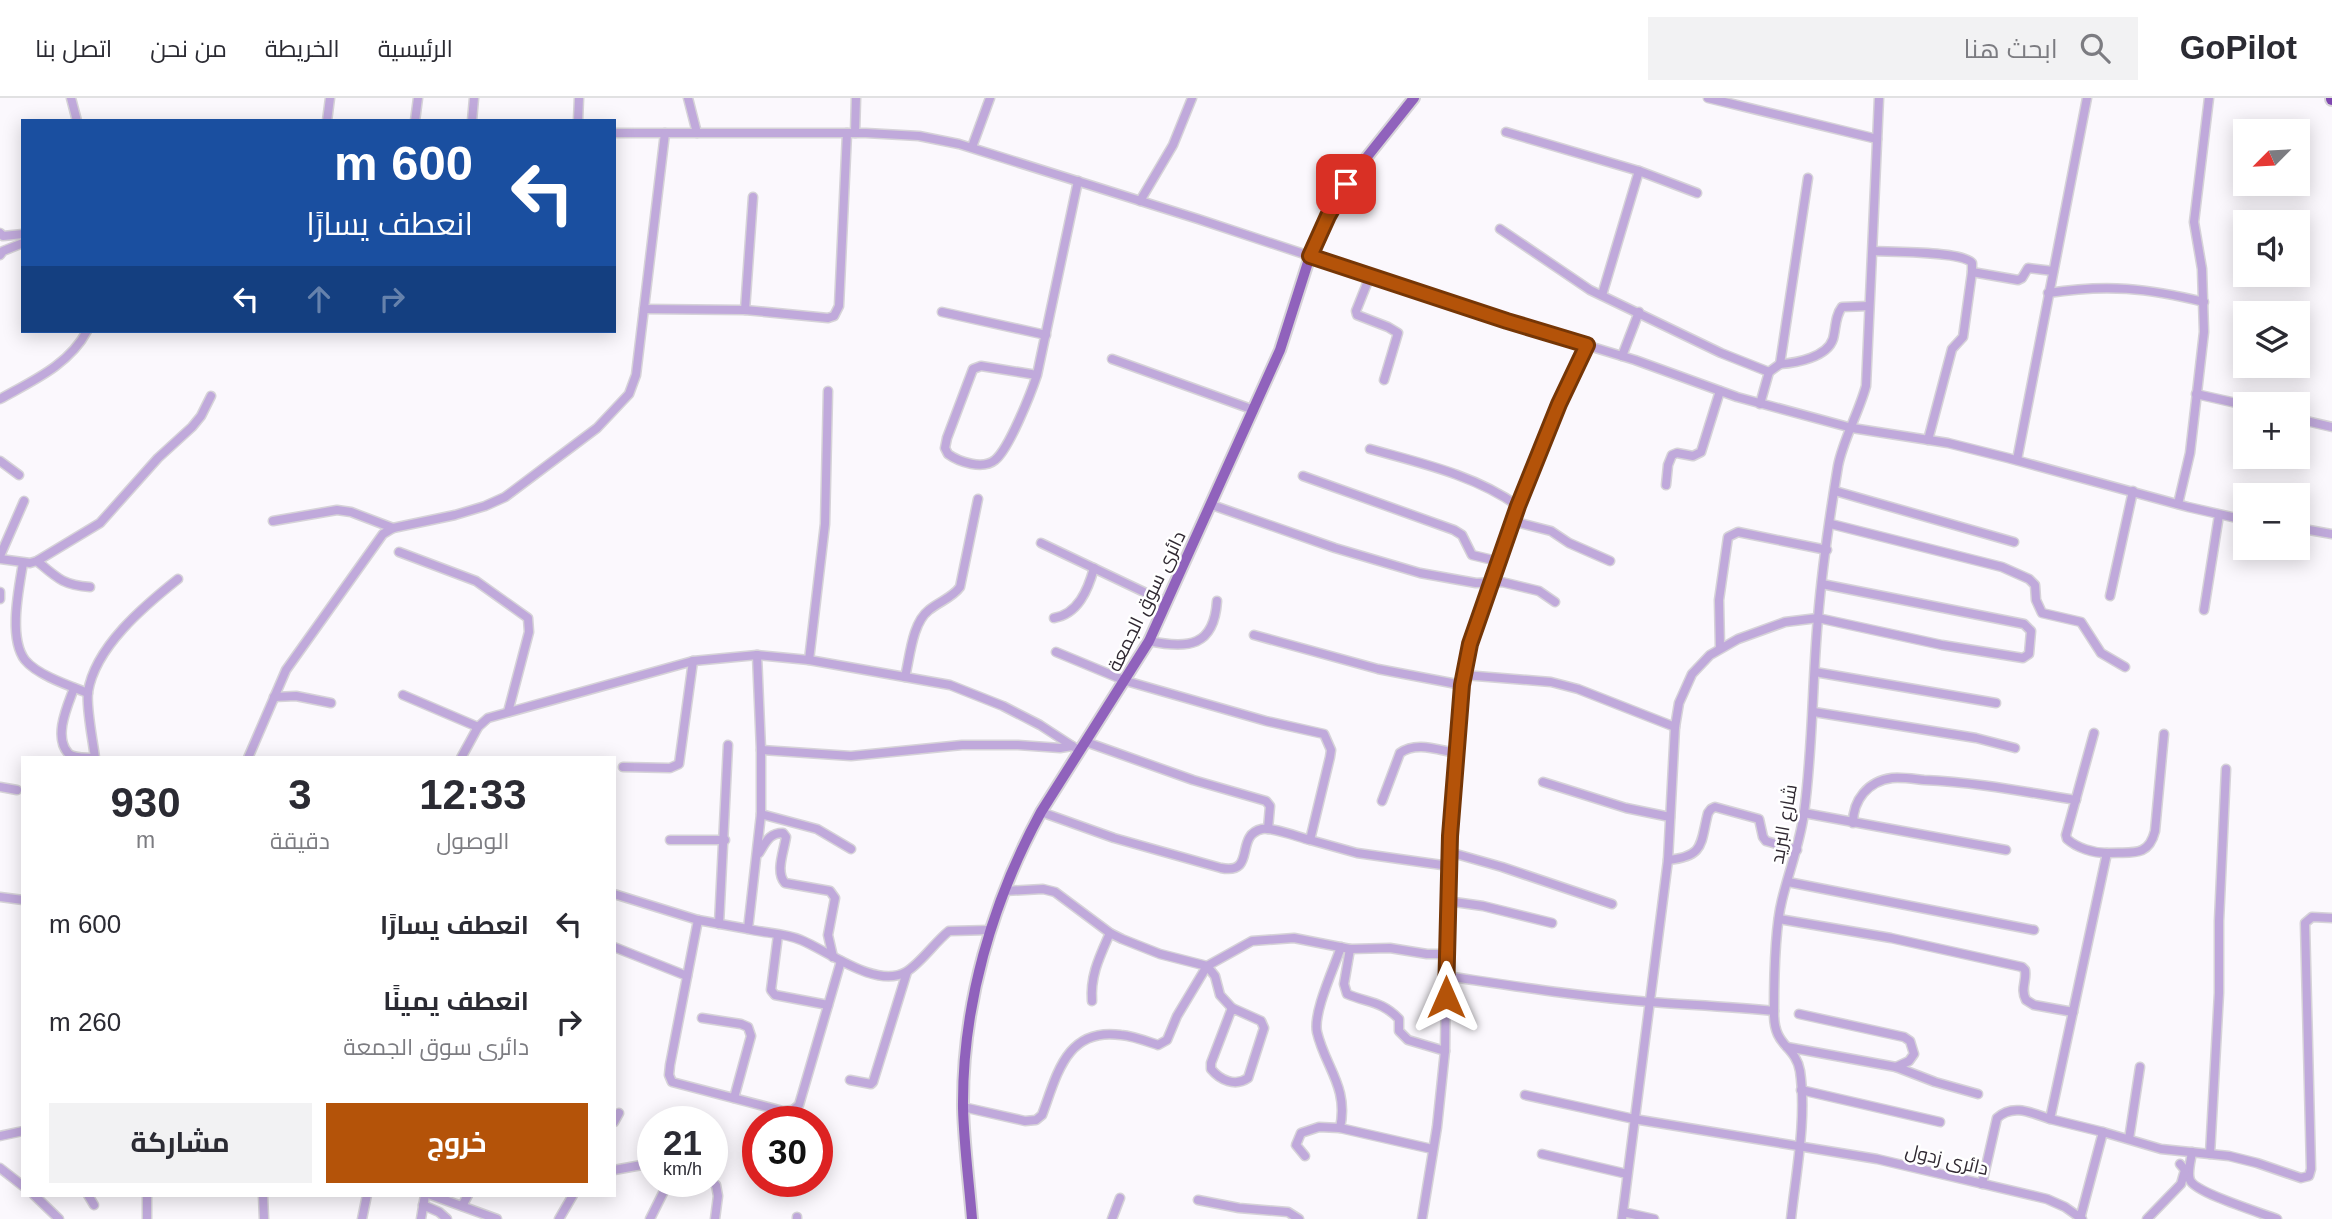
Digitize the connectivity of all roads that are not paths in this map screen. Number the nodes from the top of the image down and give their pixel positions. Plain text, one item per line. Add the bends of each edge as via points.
1 (71, 98) edge
2 (330, 98) edge
3 (418, 98) edge
4 (474, 98) edge
5 (579, 98) edge
6 (688, 98) edge
7 (856, 98) edge
8 (990, 98) edge
9 (1192, 98) edge
10 (1414, 98) edge
11 (1708, 98) edge
12 (1879, 98) edge
13 (2087, 98) edge
14 (2209, 98) edge
15 (76, 119) edge
16 (327, 119) edge
17 (415, 119) edge
18 (472, 119) edge
19 (578, 119) edge
20 (1506, 132) dead end
21 (616, 133) edge
22 (664, 133) junction
23 (697, 133) junction
24 (851, 133) junction
25 (1877, 139) junction
26 (972, 147) junction
27 (1640, 171) junction
28 (1808, 178) dead end
29 (1078, 181) junction
30 (1697, 193) dead end
31 (753, 197) dead end
32 (1140, 201) junction
33 (1500, 229) dead end
34 (0, 233) edge
35 (21, 234) edge
36 (21, 244) edge
37 (1873, 251) junction
38 (0, 255) edge
39 (1310, 256) junction
40 (2053, 271) junction
41 (1972, 272) junction
42 (1370, 276) junction
43 (2048, 293) junction
44 (1602, 295) junction
45 (2204, 302) junction
46 (1869, 306) junction
47 (644, 309) junction
48 (745, 310) junction
49 (942, 312) dead end
50 (1639, 312) junction
51 (86, 333) edge
52 (1046, 335) junction
53 (1587, 345) junction
54 (1622, 356) junction
55 (1112, 359) dead end
56 (1780, 364) junction
57 (1769, 372) junction
58 (1037, 375) junction
59 (1384, 380) dead end
60 (828, 391) dead end
61 (1720, 391) junction
62 (2196, 394) junction
63 (211, 396) dead end
64 (0, 399) edge
65 (2233, 402) edge
66 (1759, 404) junction
67 (1254, 410) junction
68 (2310, 422) edge
69 (2332, 427) edge
70 (1852, 428) junction
71 (1928, 440) junction
72 (1370, 449) dead end
73 (2017, 460) junction
74 (0, 461) edge
75 (19, 475) dead end
76 (1303, 476) dead end
77 (1666, 485) dead end
78 (1835, 491) junction
79 (2133, 491) junction
80 (978, 499) dead end
81 (24, 501) dead end
82 (2178, 504) junction
83 (1212, 505) junction
84 (1518, 506) junction
85 (2219, 515) junction
86 (2233, 518) edge
87 (273, 521) dead end
88 (1512, 521) junction
89 (1831, 524) junction
90 (393, 528) junction
91 (2310, 530) edge
92 (2331, 533) edge
93 (2014, 542) dead end
94 (1041, 543) dead end
95 (1827, 550) junction
96 (399, 552) dead end
97 (0, 557) edge
98 (37, 561) junction
99 (1497, 561) junction
100 (1610, 561) dead end
101 (23, 563) junction
102 (1094, 568) junction
103 (178, 579) dead end
104 (1492, 581) junction
105 (1822, 584) junction
106 (90, 587) dead end
107 (0, 592) edge
108 (2110, 596) dead end
109 (0, 599) edge
110 (1165, 601) junction
111 (1217, 601) dead end
112 (1555, 601) dead end
113 (2204, 610) dead end
114 (1054, 618) dead end
115 (1818, 618) junction
116 (1254, 635) dead end
117 (1149, 641) junction
118 (1720, 648) junction
119 (1056, 652) dead end
120 (757, 655) junction
121 (809, 660) junction
122 (693, 661) junction
123 (2125, 667) dead end
124 (1815, 672) junction
125 (1464, 675) junction
126 (905, 677) junction
127 (1126, 681) junction
128 (1462, 685) junction
129 (74, 688) junction
130 (88, 693) junction
131 (403, 695) dead end
132 (275, 697) junction
133 (331, 703) dead end
134 (1996, 703) dead end
135 (508, 712) junction
136 (1814, 712) junction
137 (478, 727) junction
138 (1675, 727) junction
139 (2094, 733) dead end
140 (2164, 734) dead end
141 (729, 745) dead end
142 (1079, 746) junction
143 (2015, 748) dead end
144 (761, 750) junction
145 (1456, 753) junction
146 (74, 756) edge
147 (95, 756) edge
148 (249, 756) edge
149 (461, 756) edge
150 (623, 767) dead end
151 (2226, 769) dead end
152 (1543, 782) dead end
153 (0, 787) edge
154 (17, 790) dead end
155 (2076, 800) junction
156 (1382, 801) dead end
157 (1041, 813) junction
158 (1804, 813) junction
159 (761, 814) junction
160 (1670, 817) junction
161 (1853, 823) junction
162 (1268, 829) junction
163 (670, 840) dead end
164 (725, 840) junction
165 (1310, 840) junction
166 (851, 849) dead end
167 (1797, 850) junction
168 (2006, 850) dead end
169 (1449, 852) junction
170 (2107, 853) junction
171 (758, 854) junction
172 (1668, 860) junction
173 (1448, 866) junction
174 (1788, 882) junction
175 (1004, 891) junction
176 (616, 895) edge
177 (0, 897) edge
178 (21, 900) edge
179 (1447, 901) junction
180 (1612, 904) dead end
181 (2332, 918) edge
182 (1779, 919) junction
183 (698, 920) junction
184 (1552, 923) dead end
185 (719, 924) junction
186 (748, 929) junction
187 (990, 930) junction
188 (2034, 930) dead end
189 (1110, 933) junction
190 (778, 936) junction
191 (1340, 947) junction
192 (616, 948) edge
193 (1350, 949) junction
194 (1446, 954) junction
195 (837, 959) junction
196 (1207, 966) junction
197 (906, 972) junction
198 (687, 976) junction
199 (1446, 976) junction
200 (1092, 1001) dead end
201 (1650, 1002) junction
202 (828, 1004) junction
203 (1232, 1008) junction
204 (1774, 1011) junction
205 (2073, 1012) junction
206 (1799, 1014) dead end
207 (702, 1017) dead end
208 (1785, 1047) junction
209 (1445, 1051) junction
210 (1895, 1067) junction
211 (2140, 1067) dead end
212 (850, 1080) dead end
213 (1801, 1090) junction
214 (1978, 1094) dead end
215 (1525, 1095) dead end
216 (734, 1098) junction
217 (963, 1107) junction
218 (619, 1113) dead end
219 (616, 1118) edge
220 (1634, 1119) junction
221 (2050, 1119) junction
222 (1940, 1122) dead end
223 (1340, 1128) junction
224 (21, 1131) edge
225 (2103, 1132) junction
226 (0, 1136) edge
227 (2129, 1139) junction
228 (1798, 1145) junction
229 (1432, 1149) junction
230 (2192, 1152) junction
231 (1542, 1154) dead end
232 (2210, 1154) junction
233 (1305, 1156) dead end
234 (2180, 1164) dead end
235 (637, 1166) edge
236 (0, 1168) edge
237 (616, 1170) edge
238 (1627, 1174) junction
239 (21, 1184) edge
240 (1982, 1184) junction
241 (36, 1197) edge
242 (89, 1197) edge
243 (148, 1197) edge
244 (262, 1197) edge
245 (367, 1197) edge
246 (425, 1197) edge
247 (437, 1197) edge
248 (467, 1197) edge
249 (572, 1197) edge
250 (661, 1197) edge
251 (718, 1197) edge
252 (1120, 1198) dead end
253 (1198, 1200) dead end
254 (94, 1205) dead end
255 (423, 1205) junction
256 (462, 1206) junction
257 (1623, 1216) edge
258 (59, 1219) edge
259 (147, 1219) edge
260 (264, 1219) edge
261 (362, 1219) edge
262 (421, 1219) edge
263 (447, 1219) edge
264 (497, 1219) edge
265 (559, 1219) edge
266 (650, 1219) edge
267 (715, 1219) edge
268 (972, 1219) edge
269 (1112, 1219) edge
270 (1299, 1219) edge
271 (1422, 1219) edge
272 (1654, 1219) edge
273 (1791, 1219) edge
274 (2081, 1219) edge
275 (2147, 1219) edge
276 (2277, 1219) edge

1 - 15 street
2 - 16 street
3 - 17 street
4 - 18 street
5 - 19 street
6 - 23 street
7 - 24 street
8 - 26 street
9 - 32 street via 1173,145
10 - 39 main road, دائرى سوق الجمعة via 1346,184
11 - 25 street
12 - 25 street, شارع البريد
13 - 40 street
14 - 45 street via 2194,222
20 - 27 street
21 - 22 street
22 - 23 street
22 - 47 street
23 - 24 street
24 - 26 street via 919,136
24 - 48 street via 837,313 828,318
25 - 37 street, شارع البريد
26 - 29 street
27 - 30 street
27 - 44 street
28 - 56 street
29 - 32 street
29 - 52 street
31 - 48 street
32 - 39 street
33 - 44 street
34 - 35 street
36 - 38 street
37 - 41 street via 1967,258
37 - 46 street, شارع البريد
39 - 42 street
39 - 67 main road, دائرى سوق الجمعة via 1280,350
40 - 41 street via 2028,268 2018,280
40 - 43 street
41 - 71 street via 1962,337 1952,349
42 - 53 street
42 - 59 street via 1357,315 1398,333
43 - 45 street via 2110,287 2154,290
43 - 73 street
44 - 50 street
45 - 62 street
46 - 56 street via 1842,307 1827,349
46 - 70 street, شارع البريد via 1866,386
47 - 48 street
47 - 90 street via 634,385 597,428 495,502
49 - 52 street
50 - 54 street
50 - 57 street
51 - 64 street via 66,359
52 - 58 street
53 - 54 street
53 - 84 street
54 - 61 street
55 - 67 street
56 - 57 street
57 - 66 street
58 - 58 street via 993,462 981,465 948,454 947,438 973,369 981,366
60 - 121 street via 825,524
61 - 66 street
61 - 77 street via 1701,452 1672,455
62 - 65 street
62 - 82 street via 2190,453
63 - 98 street via 196,421 100,523
66 - 70 street
67 - 83 main road, دائرى سوق الجمعة
68 - 69 street
70 - 71 street
70 - 78 street, شارع البريد via 1841,454
71 - 73 street
72 - 84 street via 1472,480
73 - 79 street
74 - 75 street
76 - 99 street via 1454,530 1462,535 1472,555
78 - 89 street, شارع البريد
78 - 93 street
79 - 82 street
79 - 108 street
80 - 126 street via 960,587 923,616
81 - 97 street
82 - 85 street
83 - 104 street via 1420,573 1476,583
83 - 110 main road, دائرى سوق الجمعة
84 - 88 street
85 - 86 street
85 - 113 street
87 - 90 street via 337,510
88 - 99 street
88 - 100 street via 1551,531
89 - 95 street, شارع البريد
89 - 123 street via 2002,567 2029,579 2042,613 2081,622 2101,653
90 - 132 street via 374,544 286,670
91 - 92 street
94 - 102 street
95 - 105 street, شارع البريد
95 - 118 street via 1738,532 1728,537 1719,600
96 - 135 street via 476,581 528,618 529,632
97 - 101 street
98 - 101 street
98 - 106 street via 70,586
99 - 104 street
101 - 129 street via 16,620 20,650 28,663
102 - 110 street
102 - 114 street via 1077,605 1067,616
103 - 130 street via 116,635
104 - 112 street via 1539,591
104 - 125 street
105 - 115 street, شارع البريد
105 - 115 street via 2024,624 2031,631 2029,654 2023,658 1942,645
107 - 109 street
110 - 117 main road, دائرى سوق الجمعة
111 - 117 street via 1216,620 1205,636 1190,645
115 - 118 street via 1778,624
115 - 124 street, شارع البريد
116 - 128 street via 1378,669
117 - 127 main road, دائرى سوق الجمعة
118 - 138 street via 1692,674 1679,703
119 - 127 street
120 - 121 street
120 - 122 street
120 - 144 street
121 - 126 street
122 - 135 street
122 - 150 street via 679,764 670,768
124 - 134 street
124 - 136 street, شارع البريد
125 - 128 street
125 - 138 street via 1551,682
126 - 142 street via 950,685 993,702
127 - 142 main road, دائرى سوق الجمعة
127 - 165 street via 1324,734 1330,757
128 - 145 street
129 - 130 street
129 - 146 street via 63,723 63,741
130 - 147 street
131 - 137 street
132 - 133 street
132 - 148 street
135 - 137 street via 488,718
136 - 143 street
136 - 158 street, شارع البريد
137 - 149 street
138 - 160 street
139 - 155 street
140 - 170 street via 2152,844 2132,853
141 - 164 street
142 - 144 street via 962,745 851,756
142 - 157 main road, دائرى سوق الجمعة
142 - 162 street via 1266,801 1270,806
144 - 159 street
145 - 156 street via 1406,748
145 - 169 street
151 - 232 street
152 - 160 street
153 - 154 street
155 - 161 street via 1951,781 1891,778 1863,792
155 - 170 street via 2067,839
157 - 162 street via 1230,870 1240,867 1253,833
157 - 175 main road, دائرى سوق الجمعة
158 - 161 street
158 - 167 street, شارع البريد
159 - 166 street via 817,828
159 - 171 street
160 - 172 street
161 - 168 street
162 - 165 street
163 - 164 street
164 - 185 street
165 - 173 street via 1357,853
167 - 172 street via 1766,841 1759,819 1715,807 1708,813 1693,855
167 - 174 street, شارع البريد
169 - 173 street
169 - 180 street
170 - 205 street
171 - 186 street
171 - 195 street via 770,836 783,833 781,879 834,894 828,935
172 - 201 street
173 - 179 street
174 - 182 street, شارع البريد
174 - 188 street
175 - 187 main road, دائرى سوق الجمعة
175 - 189 street via 1055,892
176 - 183 street
177 - 178 street
179 - 184 street
179 - 194 street
181 - 232 street via 2312,917 2305,923 2311,1173 2301,1178
182 - 204 street, شارع البريد
182 - 205 street via 2022,967 2026,1000
183 - 185 street
183 - 198 street
185 - 186 street
186 - 190 street
187 - 197 street via 949,931
187 - 217 main road, دائرى سوق الجمعة via 972,1010
189 - 196 street via 1160,954
189 - 200 street via 1094,971
190 - 195 street via 799,939
190 - 202 street via 771,990 775,995
191 - 193 street
191 - 196 street via 1268,938 1245,944
191 - 223 street via 1317,1030 1338,1084
192 - 198 street
193 - 194 street
193 - 209 street via 1344,984 1347,993 1388,1009 1399,1019 1399,1031 1408,1040
194 - 199 street
195 - 197 street via 881,976
195 - 202 street
196 - 203 street via 1220,995
196 - 217 street via 1163,1044 1100,1034 1071,1049 1042,1115 1035,1120
197 - 212 street via 873,1082
198 - 216 street via 668,1075 671,1082
199 - 201 street
199 - 209 street
201 - 204 street
201 - 220 street
202 - 216 street via 799,1105 783,1111
203 - 203 street via 1211,1069 1238,1083 1248,1079 1264,1028 1261,1021
204 - 208 street, شارع البريد via 1775,1031
205 - 221 street
206 - 210 street via 1904,1037 1914,1054
207 - 216 street via 748,1027 751,1036
208 - 210 street
208 - 213 street, شارع البريد via 1799,1068
209 - 229 street
210 - 214 street
211 - 227 street
213 - 222 street
213 - 228 street, شارع البريد
215 - 220 street, دائرى زدول
217 - 268 main road, دائرى سوق الجمعة
218 - 219 street
220 - 228 street, دائرى زدول
220 - 238 street
221 - 225 street
221 - 240 street via 2021,1110 2003,1112 1997,1118
223 - 229 street
223 - 233 street via 1319,1127 1301,1133 1296,1145
224 - 226 street
225 - 227 street
225 - 274 street
227 - 230 street
228 - 240 street, دائرى زدول
228 - 273 street, شارع البريد
229 - 271 street
230 - 232 street
230 - 276 street via 2192,1184
231 - 238 street
234 - 275 street via 2185,1170 2181,1184
235 - 237 street
236 - 239 street
238 - 257 street
240 - 274 street, دائرى زدول via 2047,1199
241 - 258 street
242 - 254 street
243 - 259 street
244 - 260 street
245 - 261 street
246 - 255 street
247 - 256 street
248 - 256 street
249 - 265 street
250 - 266 street
251 - 267 street
252 - 269 street
253 - 270 street via 1288,1213
255 - 262 street
255 - 263 street
256 - 264 street
257 - 272 street

